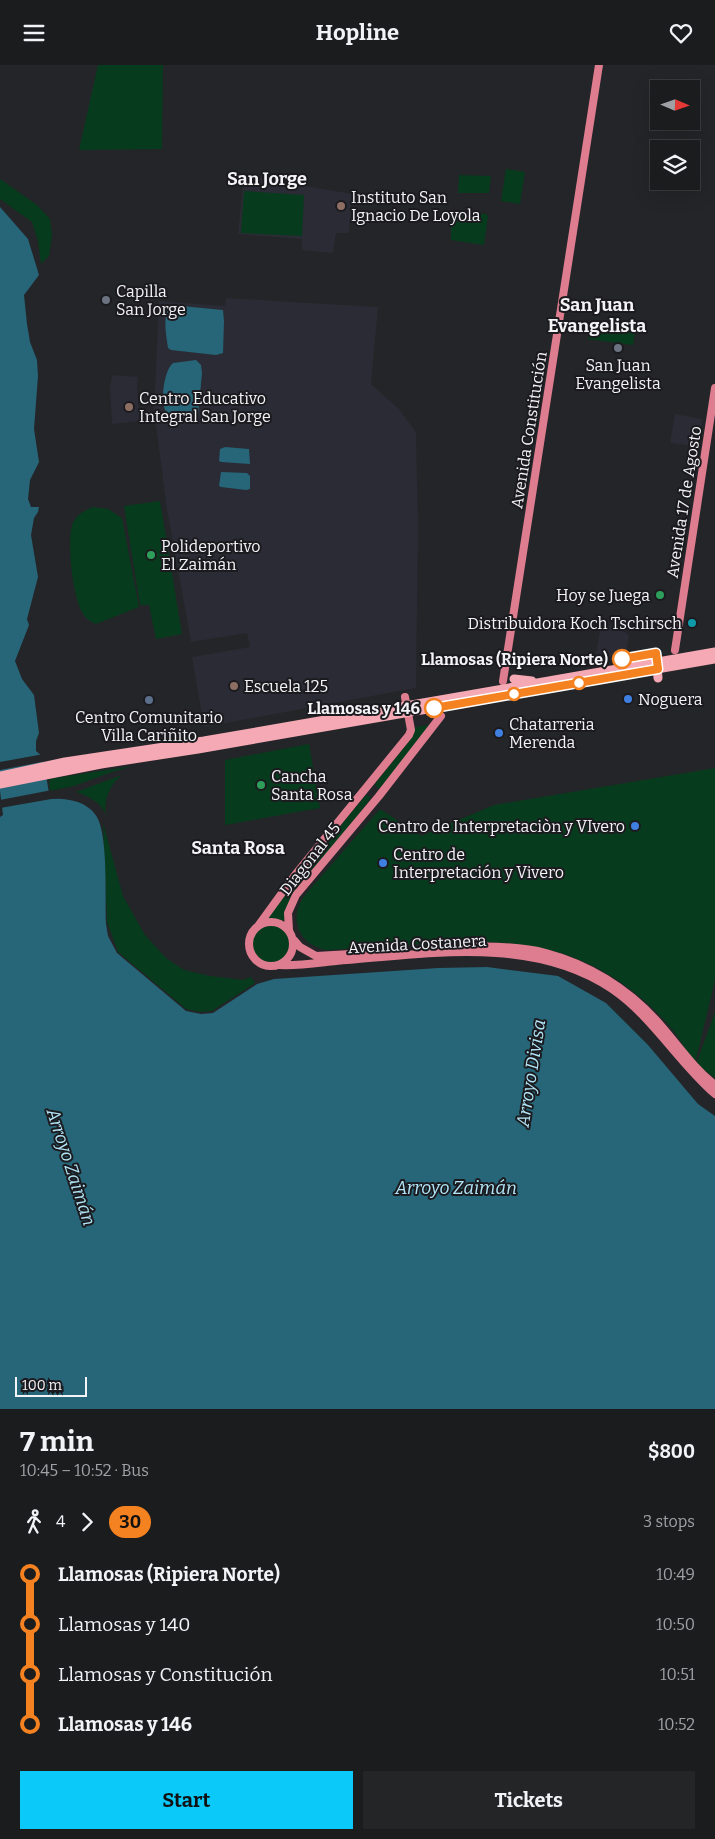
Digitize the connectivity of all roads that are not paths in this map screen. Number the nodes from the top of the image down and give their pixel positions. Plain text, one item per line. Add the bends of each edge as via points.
1 (599, 65) edge
2 (715, 388) edge
3 (676, 650) dead end
4 (715, 652) edge
5 (656, 653) dead end
6 (715, 659) edge
7 (658, 670) junction
8 (514, 679) dead end
9 (503, 681) dead end
10 (542, 683) junction
11 (407, 709) junction
12 (441, 716) dead end
13 (205, 745) junction
14 (49, 771) junction
15 (0, 776) edge
16 (0, 784) edge
17 (258, 927) junction
18 (289, 930) junction
19 (294, 940) junction
20 (279, 965) junction
21 (715, 1085) edge
22 (715, 1094) edge

1 - 9 main road, Avenida Constitución
2 - 3 main road, Avenida 17 de Agosto
4 - 7 main road
5 - 7 main road
6 - 7 main road
7 - 10 main road
7 - 11 main road
8 - 10 main road
10 - 11 main road
11 - 13 main road
11 - 17 main road, Diagonal 45 via 409,735 295,875
12 - 18 main road, Diagonal 45 via 296,895 288,913
13 - 14 main road
13 - 14 main road via 188,751
14 - 15 main road
14 - 16 main road
17 - 18 main road via 271,922 284,925
17 - 20 main road via 250,938 252,955 264,966
18 - 19 main road
19 - 20 main road via 291,955
19 - 21 main road, Avenida Costanera via 310,954 323,956 467,947 546,953 594,972 627,993 656,1019 693,1065
20 - 22 main road, Avenida Costanera via 436,953 484,953 544,959 594,979 634,1006

